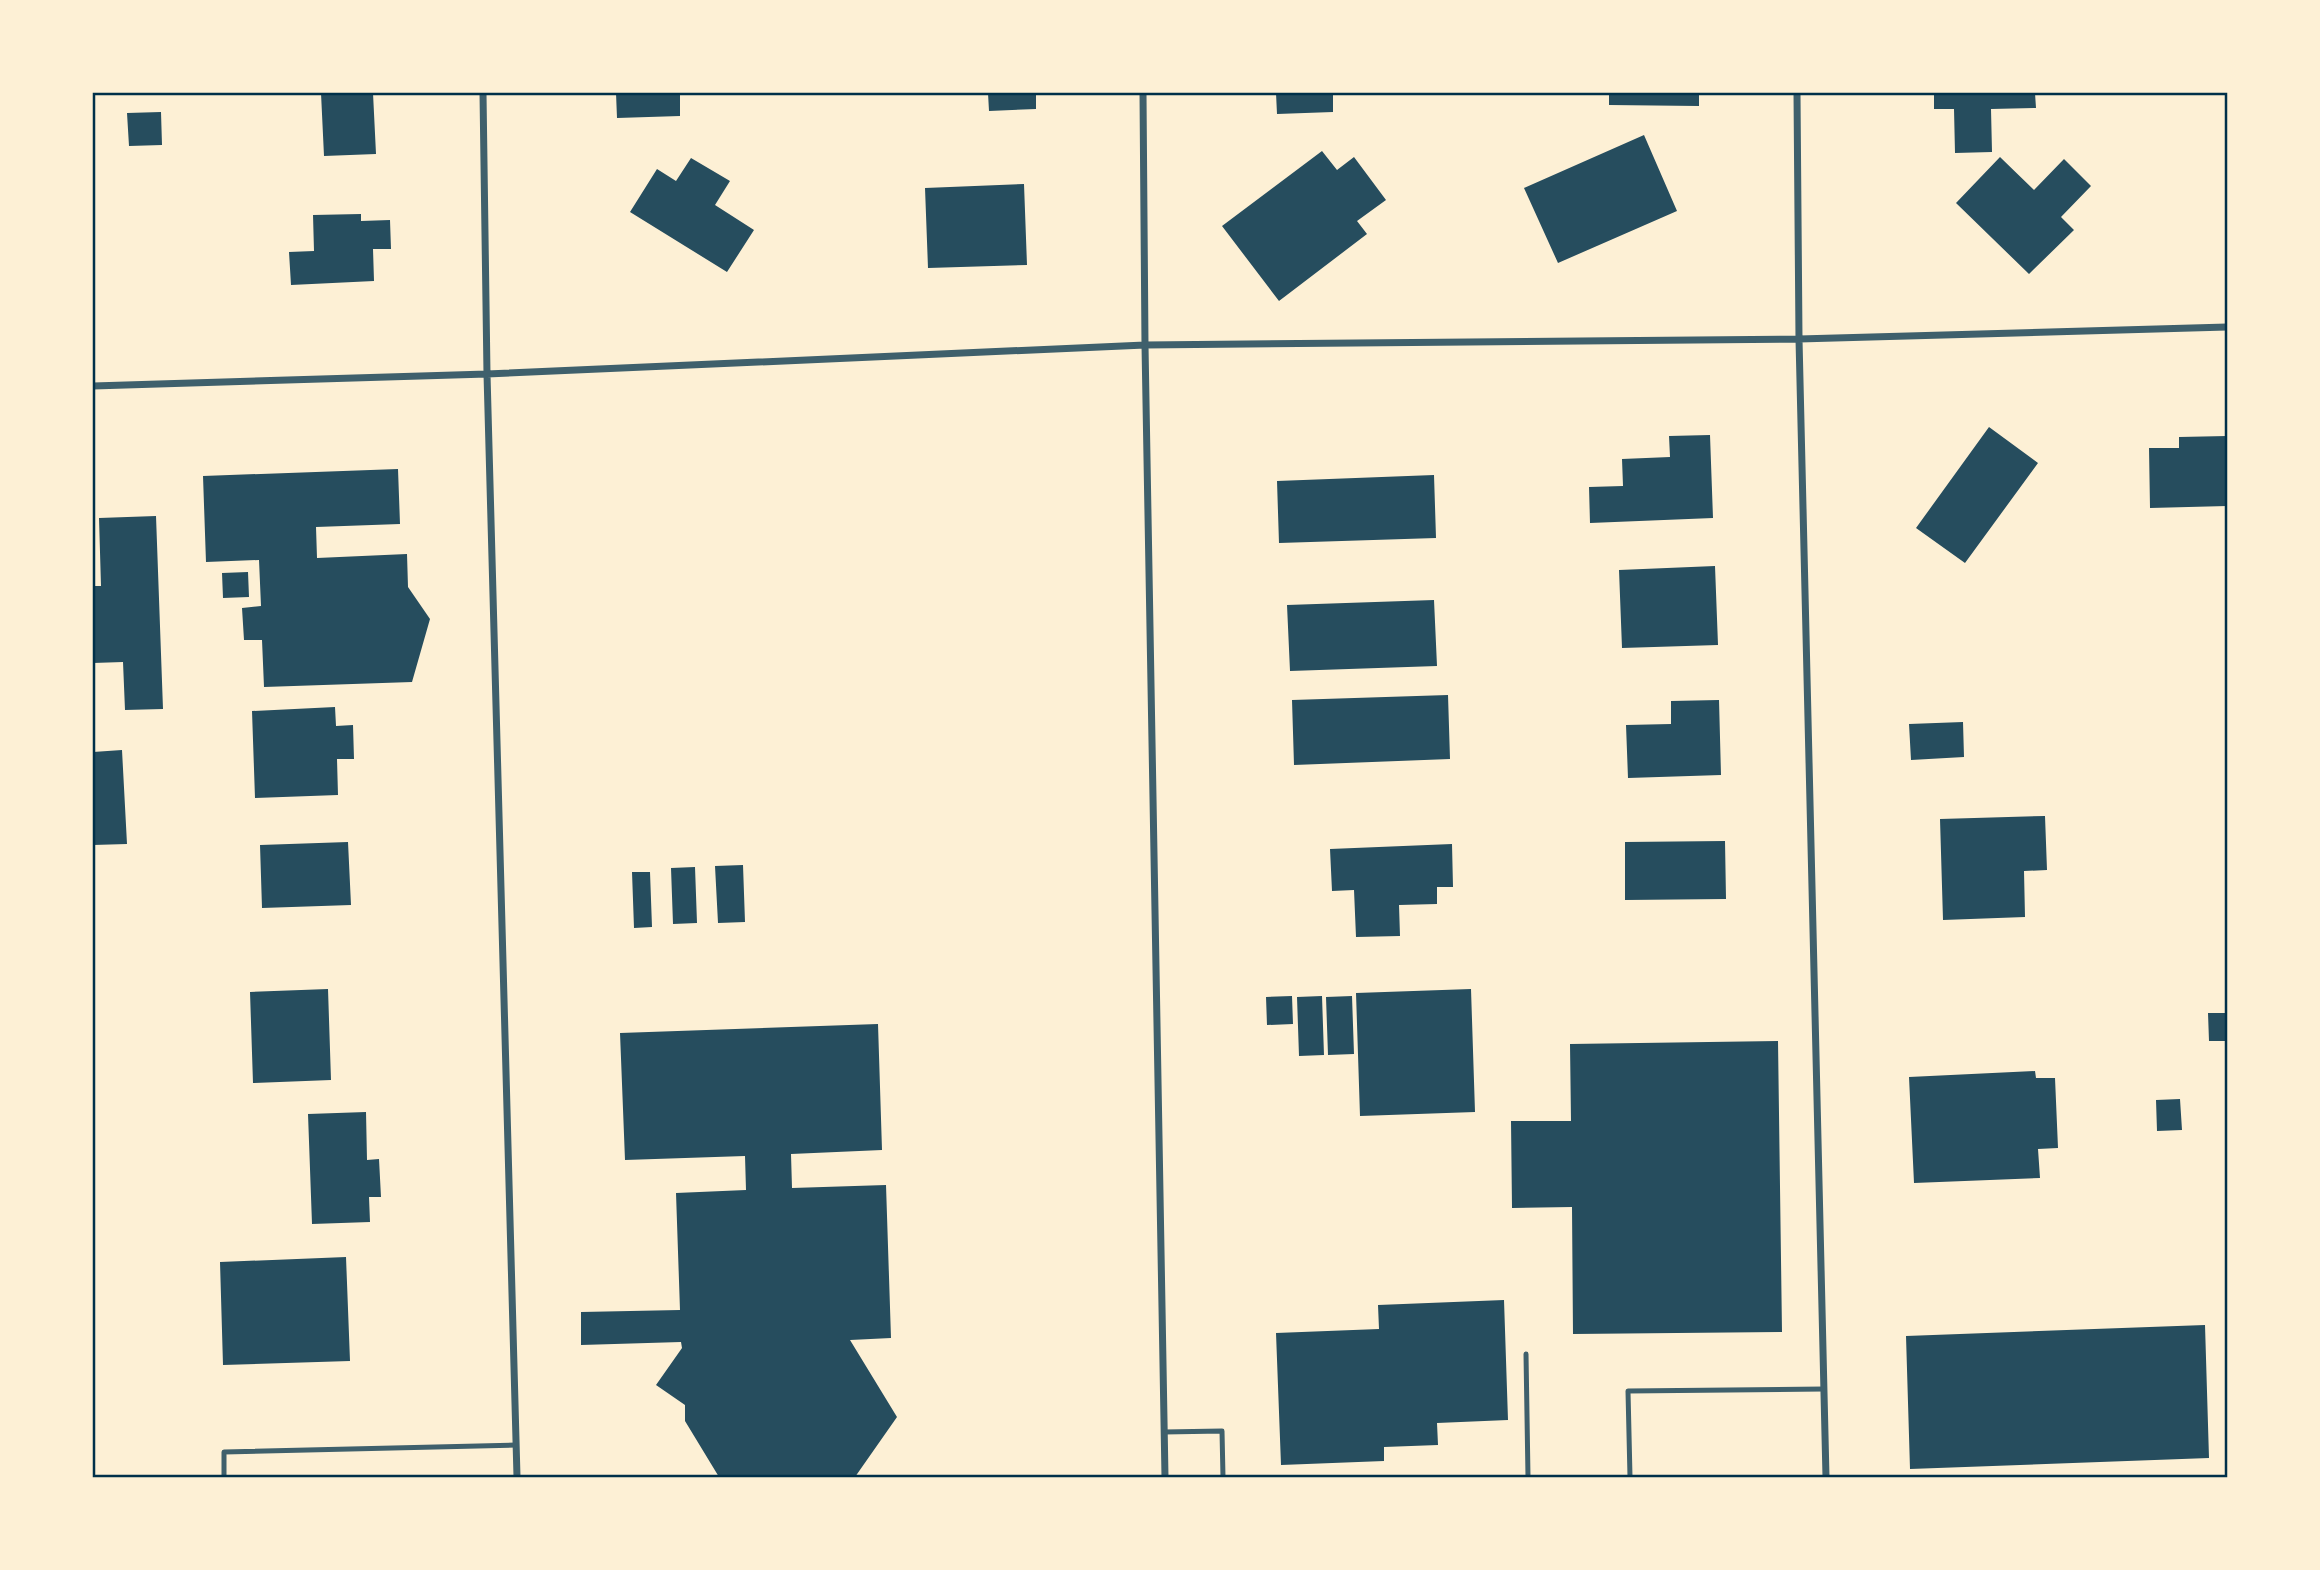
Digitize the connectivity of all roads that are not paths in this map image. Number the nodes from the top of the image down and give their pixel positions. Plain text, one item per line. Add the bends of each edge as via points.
1 (483, 93) edge
2 (1143, 93) edge
3 (1797, 93) edge
4 (2227, 327) edge
5 (1799, 339) junction
6 (1145, 345) junction
7 (486, 374) junction
8 (93, 386) edge
9 (1526, 1353) dead end
10 (1824, 1389) junction
11 (1164, 1432) junction
12 (516, 1445) junction
13 (224, 1477) edge
14 (517, 1477) edge
15 (1165, 1477) edge
16 (1223, 1477) edge
17 (1528, 1477) edge
18 (1630, 1477) edge
19 (1826, 1477) edge

1 - 7 street
2 - 6 street
3 - 5 street
4 - 5 street
5 - 6 street
5 - 10 street
6 - 7 street
6 - 11 street
7 - 8 street
7 - 12 street
9 - 17 lane
10 - 18 lane via 1628,1391
10 - 19 street
11 - 15 street
11 - 16 lane via 1222,1431
12 - 13 lane via 224,1452
12 - 14 street

